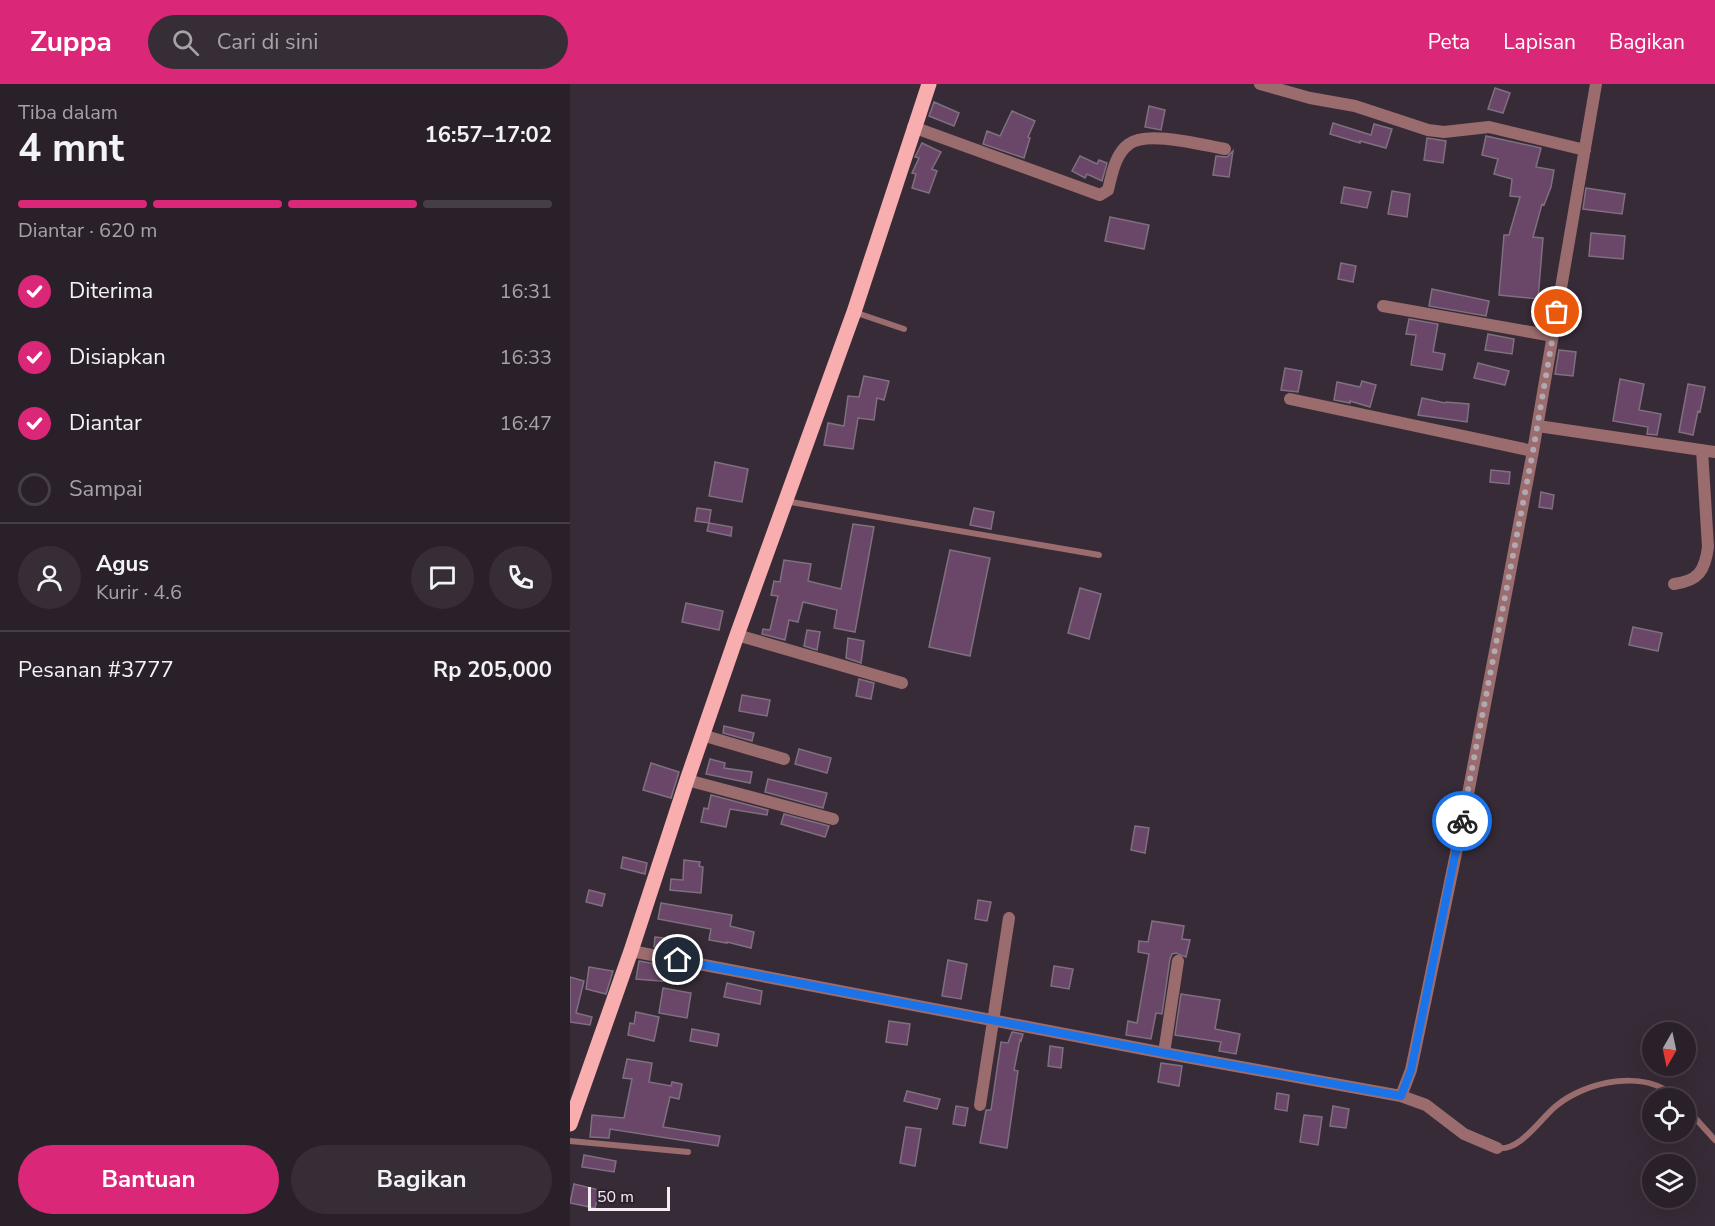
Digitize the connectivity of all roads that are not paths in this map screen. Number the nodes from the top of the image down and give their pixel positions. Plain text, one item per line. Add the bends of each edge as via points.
1 (929, 84) edge
2 (1260, 84) edge
3 (1596, 84) edge
4 (913, 128) junction
5 (1225, 149) dead end
6 (1585, 150) junction
7 (1383, 306) dead end
8 (854, 312) junction
9 (904, 329) dead end
10 (1553, 336) junction
11 (1290, 399) dead end
12 (1538, 426) junction
13 (1533, 451) junction
14 (1709, 451) edge
15 (785, 501) junction
16 (1099, 555) dead end
17 (1674, 584) dead end
18 (737, 635) junction
19 (902, 683) dead end
20 (702, 735) junction
21 (783, 759) dead end
22 (687, 780) junction
23 (833, 819) dead end
24 (1009, 918) dead end
25 (631, 951) junction
26 (1178, 961) dead end
27 (994, 1020) junction
28 (1164, 1053) junction
29 (1665, 1088) edge
30 (1401, 1096) junction
31 (980, 1105) dead end
32 (1696, 1119) edge
33 (570, 1124) edge
34 (1715, 1140) edge
35 (570, 1141) edge
36 (1497, 1149) joint
37 (688, 1152) dead end

1 - 4 main road
2 - 6 street via 1366,109 1428,130 1489,127
3 - 6 street
4 - 5 street via 1100,195 1108,190 1116,160 1127,144 1140,138
4 - 8 main road
6 - 10 street
7 - 10 street
8 - 9 lane
8 - 15 main road
10 - 12 street
11 - 13 street
12 - 13 street
12 - 14 street
13 - 30 street via 1447,896 1411,1070
14 - 17 street via 1707,558 1697,577
15 - 16 lane
15 - 18 main road
18 - 19 street
18 - 20 main road
20 - 21 street
20 - 22 main road
22 - 23 street
22 - 25 main road
24 - 27 street
25 - 27 street
25 - 33 main road
26 - 28 street
27 - 28 street
27 - 31 street
28 - 30 street
29 - 36 lane via 1618,1080 1569,1096 1535,1129 1506,1148
30 - 36 street via 1426,1105 1464,1134
32 - 34 lane
35 - 37 lane

